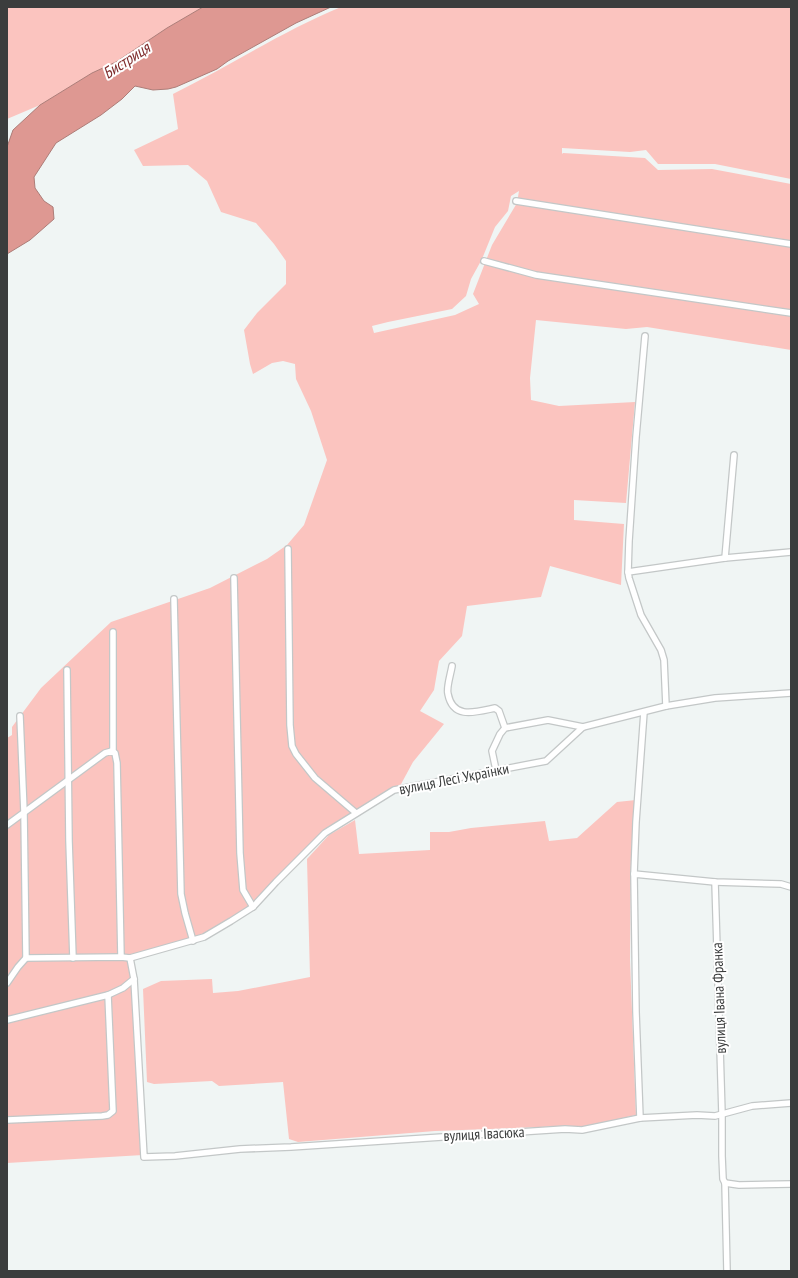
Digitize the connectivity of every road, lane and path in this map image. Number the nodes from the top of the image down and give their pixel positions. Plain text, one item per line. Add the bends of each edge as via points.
1 (516, 201) dead end
2 (791, 244) edge
3 (484, 261) dead end
4 (791, 314) edge
5 (645, 336) dead end
6 (734, 455) dead end
7 (288, 549) dead end
8 (791, 552) edge
9 (725, 558) junction
10 (628, 572) junction
11 (234, 578) dead end
12 (174, 599) dead end
13 (112, 632) dead end
14 (452, 666) dead end
15 (67, 670) dead end
16 (791, 693) edge
17 (666, 706) junction
18 (644, 712) junction
19 (20, 716) dead end
20 (582, 726) junction
21 (505, 728) junction
22 (113, 752) junction
23 (496, 770) junction
24 (69, 779) junction
25 (24, 812) junction
26 (356, 813) junction
27 (7, 825) edge
28 (634, 874) junction
29 (715, 882) junction
30 (791, 887) edge
31 (253, 907) junction
32 (193, 941) junction
33 (121, 956) junction
34 (26, 958) junction
35 (73, 958) junction
36 (130, 958) junction
37 (134, 979) junction
38 (7, 983) edge
39 (108, 995) junction
40 (7, 1020) edge
41 (791, 1102) edge
42 (722, 1114) junction
43 (640, 1118) junction
44 (7, 1120) edge
45 (725, 1183) junction
46 (791, 1184) edge
47 (727, 1271) edge

1 - 2 street
3 - 4 street via 536,275
5 - 10 street
6 - 9 street
7 - 26 street via 292,746 315,778
8 - 9 street
9 - 10 street
10 - 17 street via 640,616 661,650 664,660
11 - 31 street via 240,853 243,890
12 - 32 street via 181,894
13 - 22 street
14 - 21 street via 447,693 454,708 470,713 495,708 499,711
15 - 24 street
16 - 17 street via 715,698
17 - 18 street
18 - 20 street
18 - 28 street
19 - 25 street
20 - 21 street via 548,720
20 - 23 street, вулиця Лесі Українки via 546,761
21 - 23 street via 492,751
22 - 24 street via 108,751
22 - 33 street via 117,764
23 - 26 street, вулиця Лесі Українки via 400,788
24 - 25 street
24 - 35 street
25 - 27 street
25 - 34 street
26 - 31 street, вулиця Лесі Українки via 325,833
28 - 29 street
28 - 43 street
29 - 30 street via 781,884
29 - 42 street, вулиця Івана Франка
31 - 32 street, вулиця Лесі Українки
32 - 36 street, вулиця Лесі Українки
33 - 35 street
33 - 36 street
34 - 35 street
34 - 38 street
36 - 37 street
37 - 39 street
37 - 43 street, вулиця Івасюка via 144,1157 240,1149 582,1130
39 - 40 street
39 - 44 street via 112,1111 102,1116
41 - 42 street, вулиця Івасюка via 752,1106
42 - 43 street, вулиця Івасюка
42 - 45 street, вулиця Івана Франка
45 - 46 street
45 - 47 street, вулиця Івана Франка

